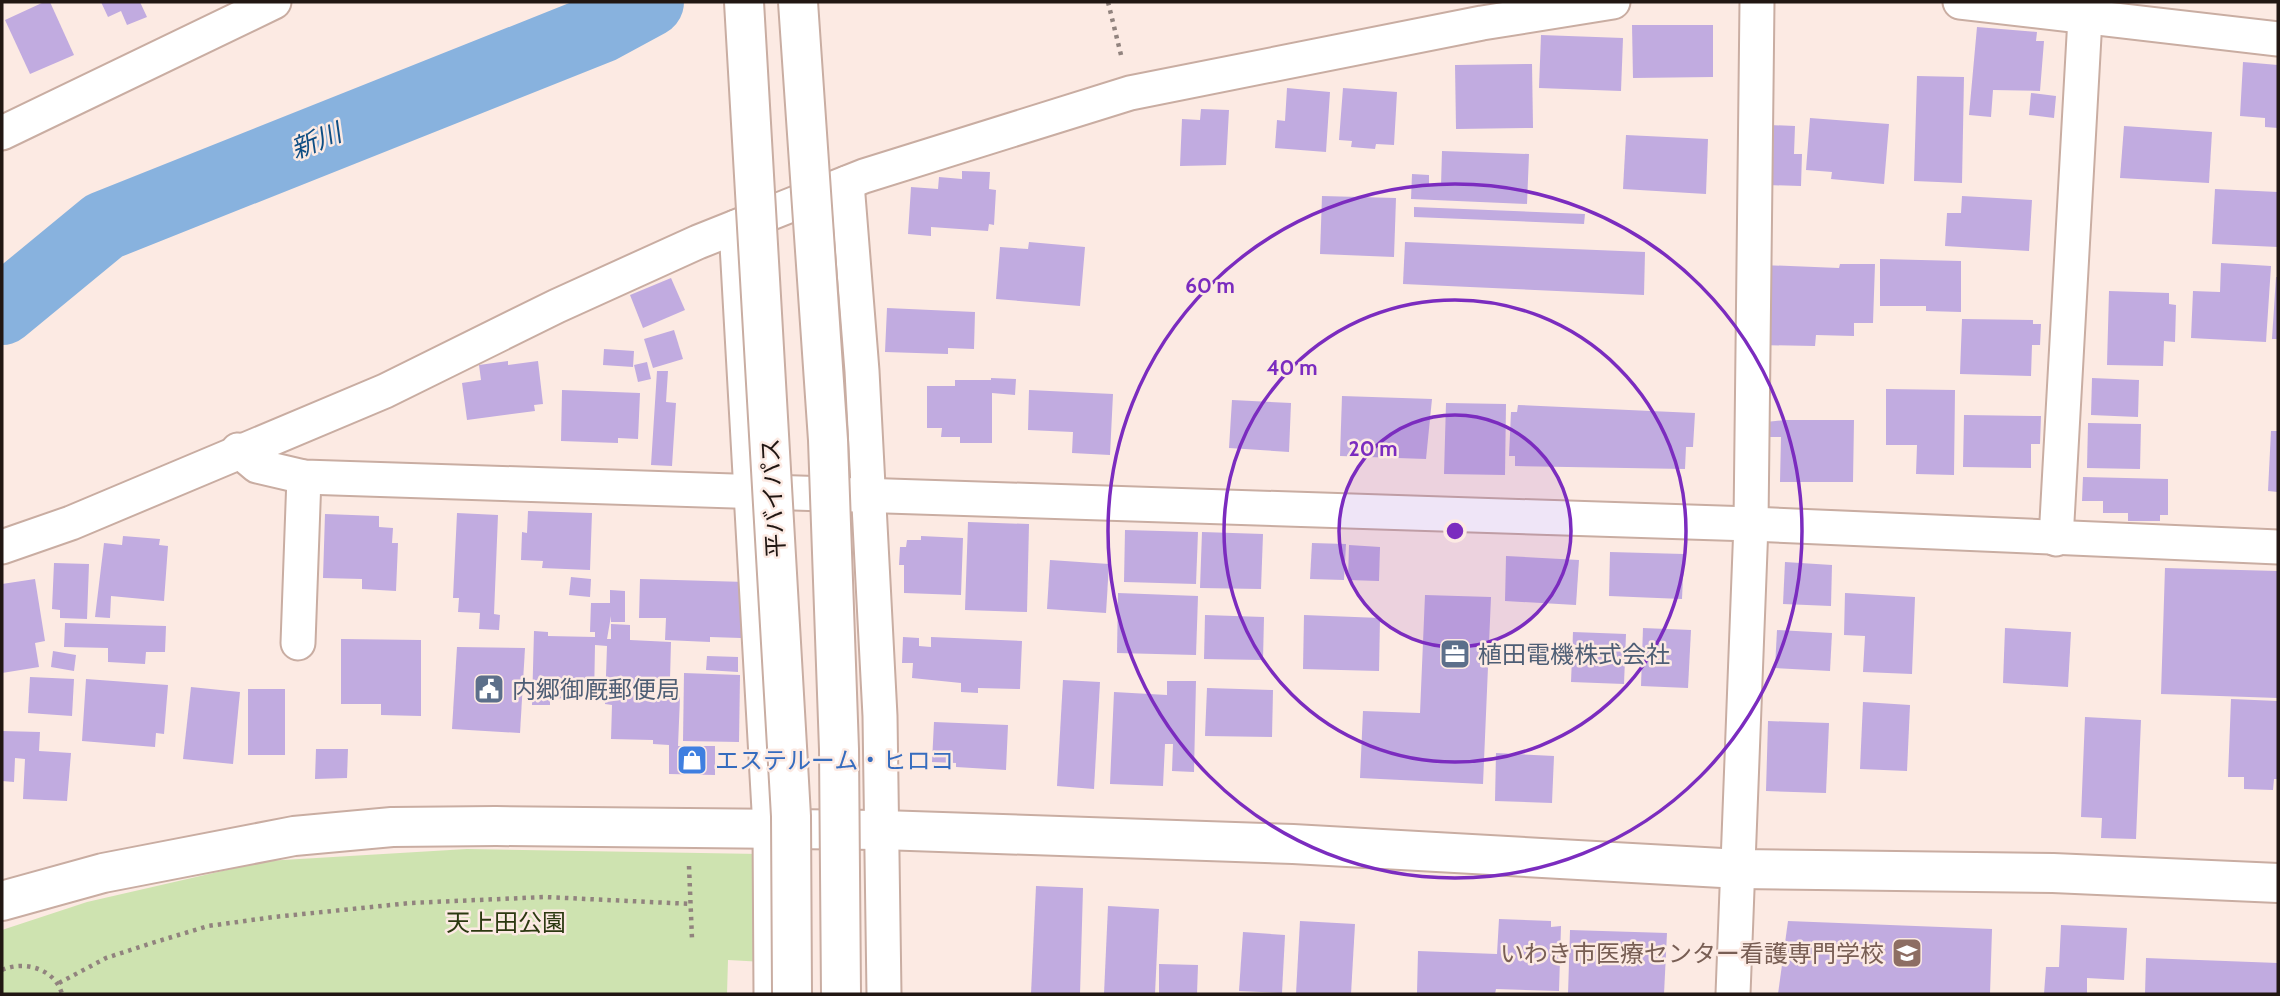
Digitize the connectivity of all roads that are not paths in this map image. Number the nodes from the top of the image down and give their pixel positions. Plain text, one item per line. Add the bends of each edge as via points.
1 (274, 2) edge
2 (744, 2) edge
3 (798, 2) edge
4 (1613, 2) edge
5 (1757, 2) edge
6 (1960, 2) edge
7 (2085, 18) junction
8 (2278, 39) edge
9 (2, 133) edge
10 (847, 183) junction
11 (736, 227) junction
12 (238, 450) junction
13 (304, 477) junction
14 (750, 493) junction
15 (869, 497) junction
16 (1751, 524) junction
17 (2056, 539) junction
18 (2, 547) edge
19 (2278, 547) edge
20 (299, 643) dead end
21 (770, 828) junction
22 (882, 830) junction
23 (1740, 869) junction
24 (2278, 883) edge
25 (2, 901) edge
26 (771, 994) edge
27 (792, 994) edge
28 (841, 994) edge
29 (884, 994) edge
30 (1734, 994) edge

1 - 9 street
2 - 27 main road, 平バイパス, bridge via 791,816
3 - 28 main road, bridge via 828,440 839,749
4 - 10 street via 1482,23 1130,93
5 - 16 street
6 - 7 street
7 - 8 street
7 - 17 street
10 - 11 street
10 - 15 street
11 - 12 street via 557,306 385,391
11 - 14 street
12 - 13 street via 257,466
12 - 18 street via 71,523
13 - 14 street
13 - 20 street
14 - 15 street
14 - 21 street
15 - 16 street
15 - 22 street
16 - 17 street
16 - 23 street
17 - 19 street
21 - 22 main road
21 - 25 main road via 392,827 294,836 103,873
21 - 26 street
22 - 23 main road via 1293,845
22 - 29 street
23 - 24 main road via 2053,873
23 - 30 street

